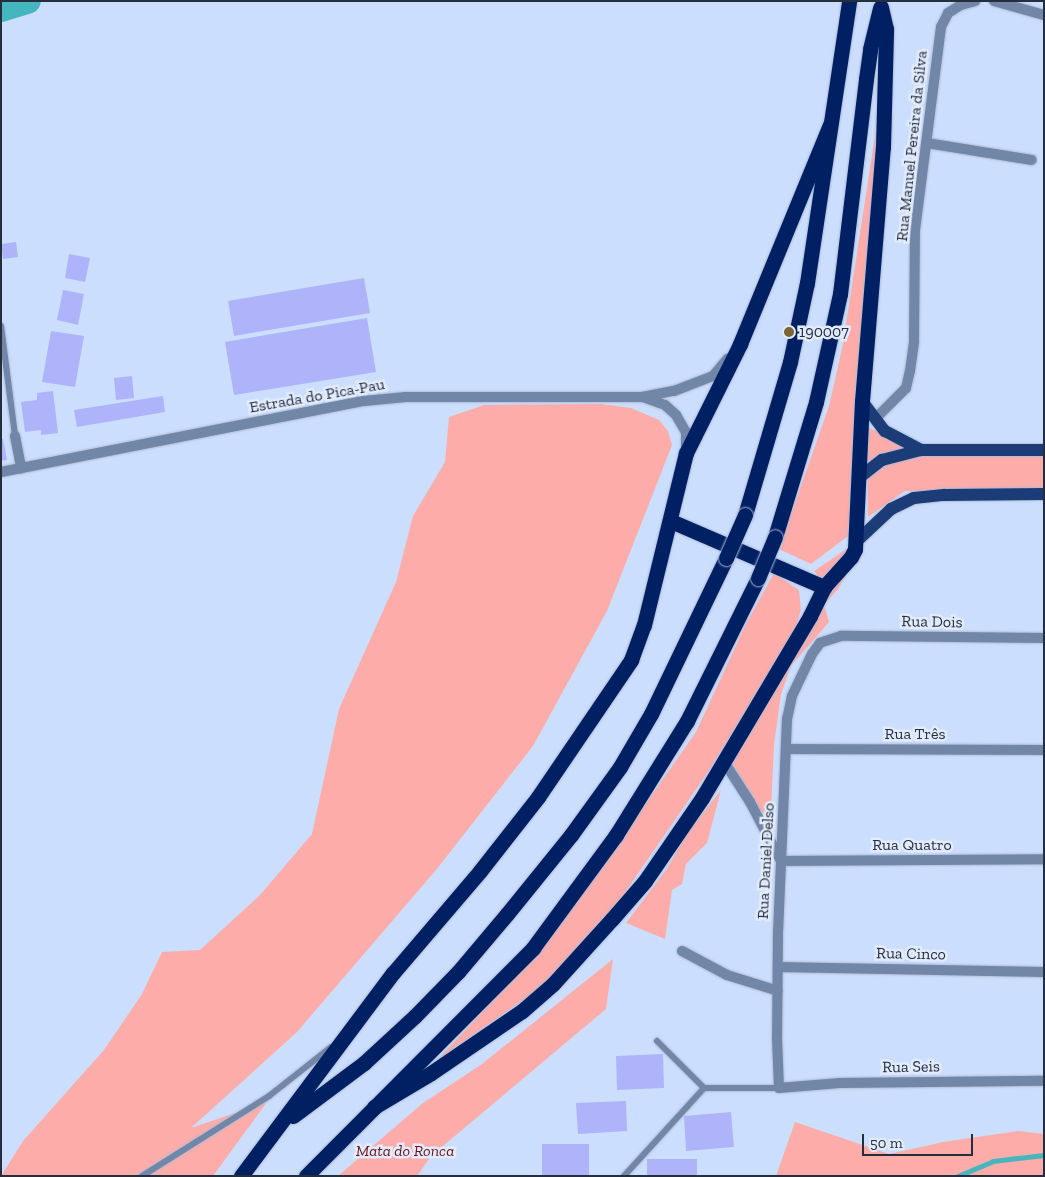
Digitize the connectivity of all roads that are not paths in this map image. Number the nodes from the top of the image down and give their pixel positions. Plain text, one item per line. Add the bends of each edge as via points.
1 (975, 1) edge
2 (994, 1) edge
3 (849, 2) edge
4 (881, 4) edge
5 (1044, 15) edge
6 (830, 125) junction
7 (927, 142) junction
8 (1032, 160) dead end
9 (1, 326) edge
10 (740, 344) junction
11 (642, 397) junction
12 (862, 401) junction
13 (875, 419) junction
14 (16, 436) joint
15 (921, 450) junction
16 (1044, 450) edge
17 (686, 453) junction
18 (21, 468) junction
19 (1, 472) edge
20 (860, 477) junction
21 (1044, 494) edge
22 (671, 521) junction
23 (857, 541) junction
24 (824, 587) junction
25 (1044, 638) edge
26 (820, 643) joint
27 (786, 749) junction
28 (1044, 750) edge
29 (723, 760) junction
30 (1044, 859) edge
31 (781, 861) junction
32 (682, 951) dead end
33 (778, 967) junction
34 (1044, 972) edge
35 (778, 991) junction
36 (356, 1021) junction
37 (657, 1041) dead end
38 (1044, 1081) edge
39 (704, 1088) junction
40 (779, 1088) junction
41 (374, 1107) junction
42 (280, 1126) junction
43 (142, 1176) edge
44 (241, 1176) edge
45 (306, 1176) edge
46 (624, 1176) edge

1 - 7 street, Rua Manuel Pereira da Silva via 948,13 941,27
2 - 5 street
3 - 6 highway
4 - 12 highway via 886,29 883,147
4 - 41 highway, bridge via 870,49 840,294 816,402 758,578 687,721 616,835 533,948
6 - 10 highway
6 - 42 highway, bridge via 808,274 792,353 745,515 651,714 620,767 571,835 458,972 364,1063
7 - 8 street
7 - 13 street, Rua Manuel Pereira da Silva via 915,230 914,341 910,371 906,388
9 - 14 lane
10 - 11 street, Estrada do Pica-Pau via 713,376 674,391
10 - 17 highway
11 - 17 street, Estrada do Pica-Pau via 666,405 676,415 686,432
11 - 18 street, Estrada do Pica-Pau via 406,397 364,400
12 - 13 main road
12 - 20 highway
13 - 15 main road via 885,431
14 - 18 street
15 - 16 main road
15 - 20 main road via 882,460
17 - 22 highway
18 - 19 street, Estrada do Pica-Pau
20 - 23 highway
21 - 23 main road via 944,494 914,498 891,509
22 - 24 highway
22 - 36 highway via 656,567 644,625 631,660 538,797
23 - 24 highway via 851,557
24 - 29 highway
25 - 26 street, Rua Dois via 841,636
26 - 27 street, Rua Daniel Delso via 792,696
27 - 28 street, Rua Três
27 - 31 street, Rua Daniel Delso
29 - 31 street
29 - 41 highway via 702,798 645,880 553,984 479,1041
30 - 31 street, Rua Quatro
31 - 33 street, Rua Daniel Delso
32 - 35 street via 727,975
33 - 34 street, Rua Cinco
33 - 35 street, Rua Daniel Delso
35 - 40 street, Rua Daniel Delso
36 - 42 highway
36 - 43 lane via 331,1047 269,1096
37 - 39 lane
38 - 40 street, Rua Seis via 840,1083
39 - 40 lane
39 - 46 lane
41 - 45 highway
42 - 44 highway

